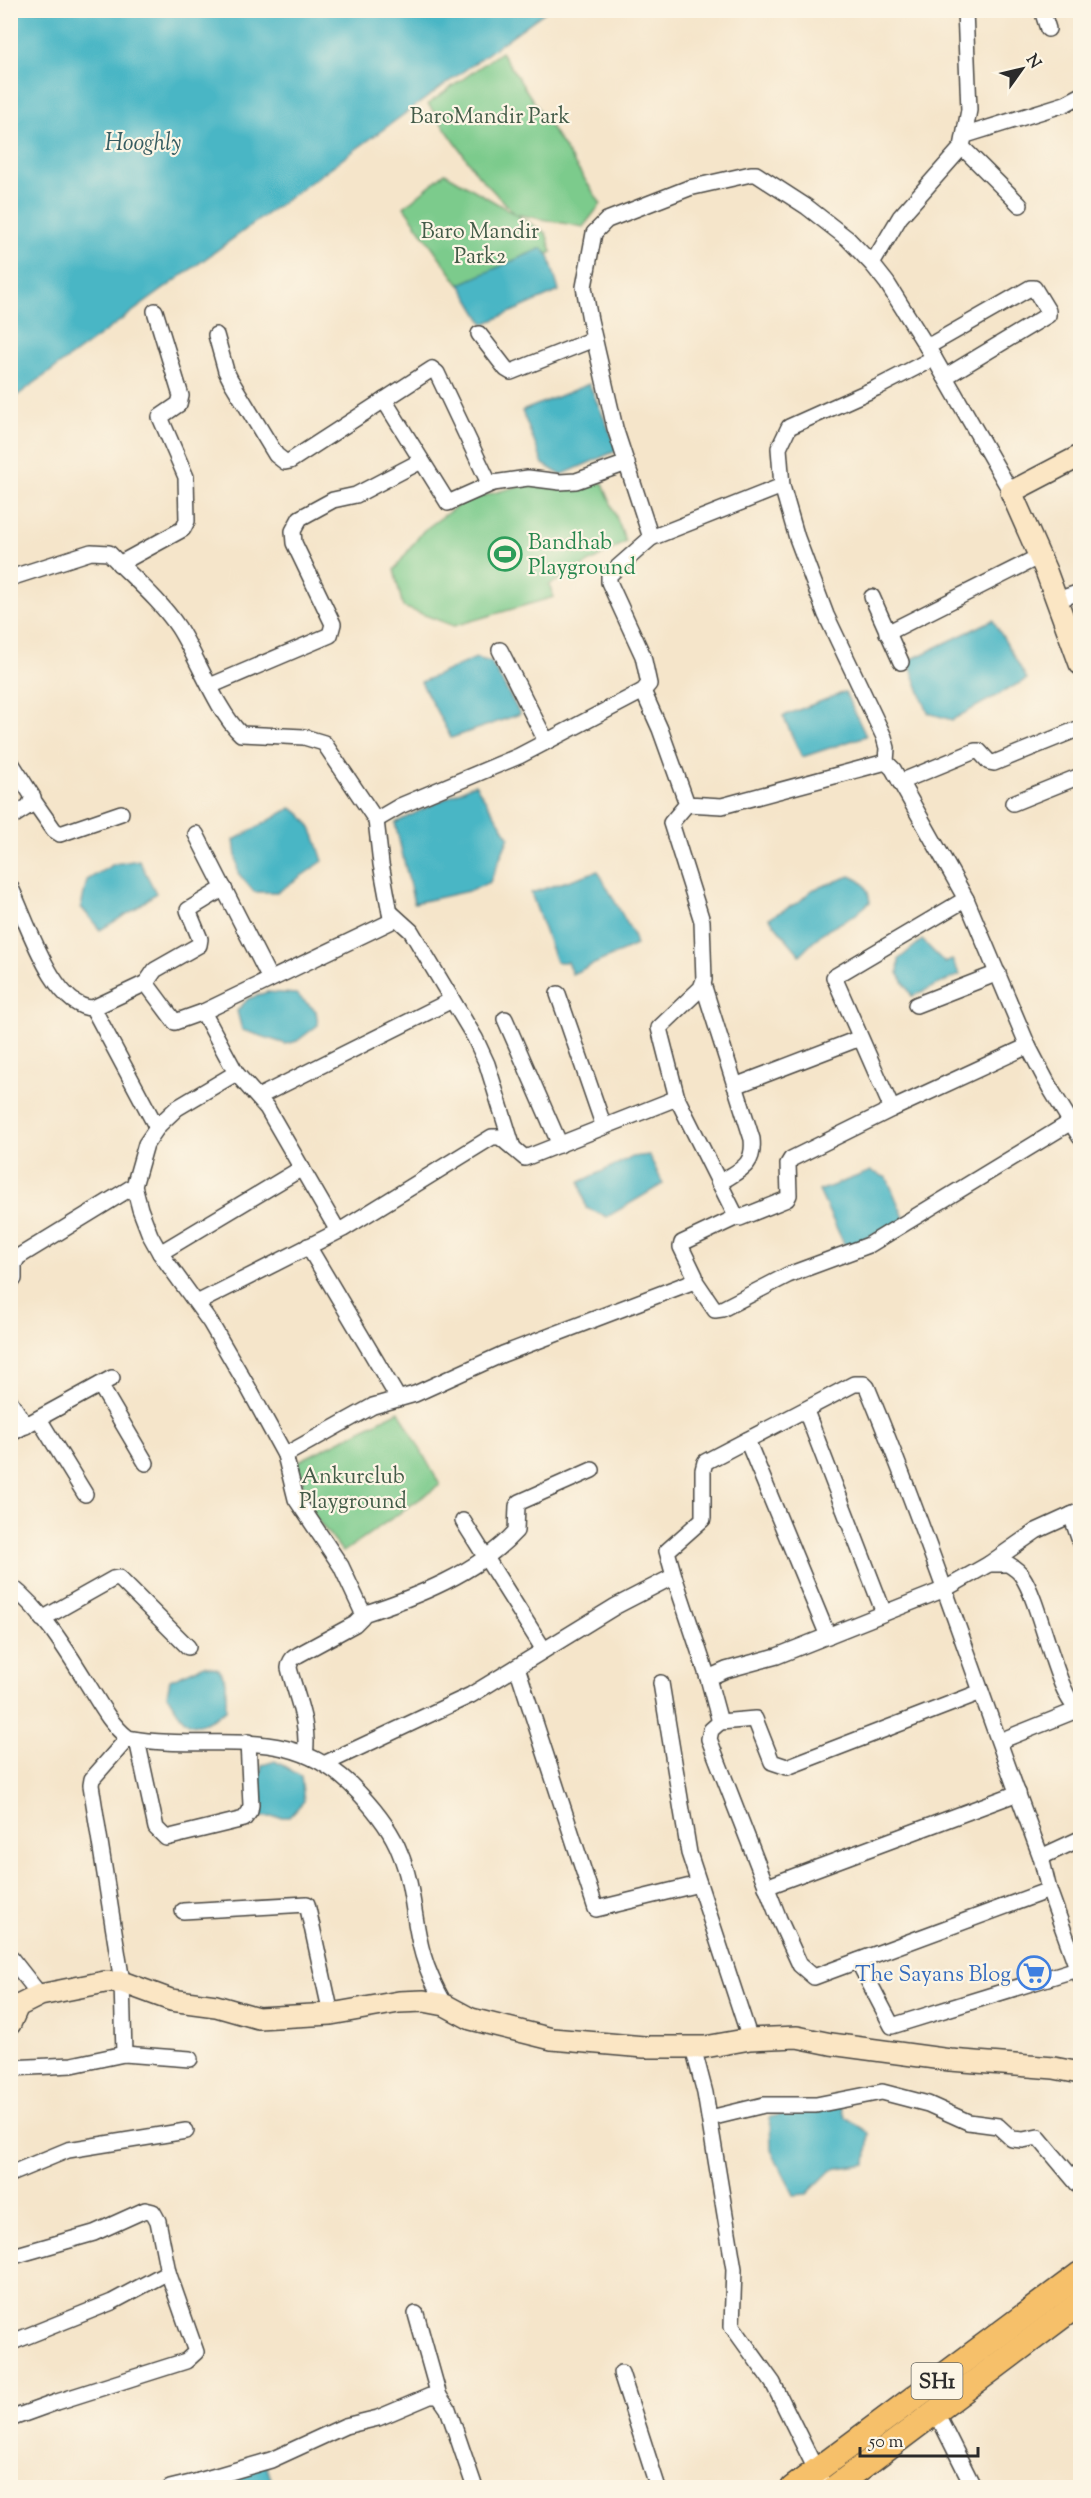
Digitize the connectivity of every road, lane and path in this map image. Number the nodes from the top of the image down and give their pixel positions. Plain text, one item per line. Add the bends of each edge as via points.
1 (965, 10) edge
2 (1042, 10) edge
3 (1048, 29) dead end
4 (1080, 96) edge
5 (964, 141) junction
6 (1020, 205) dead end
7 (872, 264) junction
8 (155, 311) dead end
9 (479, 334) dead end
10 (216, 335) dead end
11 (594, 339) junction
12 (931, 352) junction
13 (945, 377) junction
14 (384, 400) junction
15 (1080, 456) edge
16 (421, 461) junction
17 (627, 463) junction
18 (493, 483) junction
19 (782, 486) junction
20 (1011, 492) junction
21 (651, 538) junction
22 (1040, 556) junction
23 (119, 564) junction
24 (10, 578) edge
25 (1080, 592) edge
26 (872, 597) dead end
27 (1057, 600) junction
28 (887, 633) junction
29 (500, 650) dead end
30 (901, 662) dead end
31 (1080, 664) edge
32 (210, 686) junction
33 (643, 691) junction
34 (1080, 728) edge
35 (546, 741) junction
36 (10, 761) edge
37 (886, 762) junction
38 (1080, 776) edge
39 (900, 782) junction
40 (33, 800) junction
41 (1013, 803) dead end
42 (687, 804) junction
43 (122, 813) dead end
44 (10, 818) edge
45 (376, 820) junction
46 (196, 834) dead end
47 (10, 886) edge
48 (224, 888) junction
49 (966, 899) junction
50 (390, 912) junction
51 (998, 974) junction
52 (270, 979) junction
53 (146, 983) junction
54 (703, 984) junction
55 (558, 994) dead end
56 (452, 1000) junction
57 (916, 1005) dead end
58 (93, 1008) junction
59 (202, 1012) junction
60 (505, 1019) dead end
61 (860, 1038) junction
62 (1028, 1046) junction
63 (236, 1073) junction
64 (735, 1086) junction
65 (258, 1097) junction
66 (677, 1098) junction
67 (892, 1109) junction
68 (1071, 1122) junction
69 (604, 1127) junction
70 (157, 1128) junction
71 (1080, 1137) edge
72 (560, 1144) junction
73 (513, 1149) junction
74 (302, 1168) junction
75 (719, 1183) junction
76 (134, 1186) junction
77 (737, 1217) junction
78 (338, 1231) junction
79 (308, 1246) junction
80 (160, 1253) junction
81 (694, 1279) junction
82 (10, 1283) edge
83 (196, 1304) junction
84 (398, 1398) junction
85 (10, 1401) edge
86 (806, 1410) junction
87 (32, 1422) junction
88 (10, 1434) edge
89 (747, 1440) junction
90 (285, 1455) junction
91 (146, 1463) dead end
92 (592, 1470) dead end
93 (85, 1494) dead end
94 (1076, 1513) edge
95 (463, 1521) dead end
96 (1080, 1541) edge
97 (486, 1557) junction
98 (989, 1564) junction
99 (674, 1576) junction
100 (10, 1585) edge
101 (945, 1589) junction
102 (363, 1614) junction
103 (884, 1614) junction
104 (42, 1618) junction
105 (828, 1636) junction
106 (188, 1647) dead end
107 (544, 1650) junction
108 (517, 1667) junction
109 (708, 1678) junction
110 (660, 1683) dead end
111 (981, 1692) junction
112 (1079, 1711) edge
113 (720, 1722) junction
114 (133, 1739) junction
115 (1000, 1741) junction
116 (248, 1742) junction
117 (305, 1754) junction
118 (324, 1764) junction
119 (1018, 1793) junction
120 (1080, 1839) edge
121 (1041, 1857) junction
122 (699, 1884) junction
123 (766, 1887) junction
124 (1049, 1890) junction
125 (183, 1911) dead end
126 (10, 1957) edge
127 (858, 1961) junction
128 (1079, 1972) edge
129 (122, 1982) junction
130 (40, 1995) junction
131 (445, 2005) junction
132 (331, 2014) junction
133 (10, 2024) edge
134 (750, 2039) junction
135 (693, 2047) junction
136 (124, 2054) junction
137 (190, 2059) dead end
138 (10, 2068) edge
139 (1080, 2073) edge
140 (710, 2118) junction
141 (186, 2131) dead end
142 (10, 2174) edge
143 (1080, 2187) edge
144 (10, 2257) edge
145 (168, 2272) junction
146 (1080, 2274) edge
147 (1080, 2303) edge
148 (416, 2314) dead end
149 (10, 2343) edge
150 (621, 2373) dead end
151 (439, 2396) junction
152 (935, 2410) junction
153 (10, 2420) edge
154 (820, 2479) edge
155 (200, 2484) edge
156 (170, 2487) edge
157 (475, 2487) edge
158 (658, 2487) edge
159 (795, 2487) edge
160 (834, 2487) edge
161 (974, 2487) edge

1 - 5 street via 969,110
2 - 3 street
4 - 5 street
5 - 6 street
5 - 7 street via 900,217
7 - 11 street via 815,213 756,174 689,188 607,220 594,233 584,287
7 - 12 street
8 - 23 street via 181,396 179,404 160,417 184,472 188,521 183,528
9 - 11 street via 511,372
10 - 14 street via 231,381 276,455 285,462
11 - 17 street
12 - 13 street
12 - 13 street via 1030,288 1034,288 1048,311 1048,315
12 - 19 street via 876,388 789,427 779,448
13 - 20 street
14 - 16 street
14 - 18 street via 434,370 487,478
15 - 20 street
16 - 18 street via 447,503
16 - 32 street via 356,495 333,500 297,521 294,543 333,624 330,635
17 - 18 street via 576,481 528,478
17 - 21 street
19 - 21 street
19 - 37 street via 826,615 884,737
20 - 22 street
21 - 33 street via 609,575 643,656 649,684
22 - 27 street
22 - 28 street
23 - 24 street via 108,553 91,552
23 - 32 street via 164,608
25 - 27 street
26 - 28 street
27 - 31 street
28 - 30 street
29 - 35 street
32 - 45 street via 241,734 304,737 324,743
33 - 35 street
33 - 42 street
34 - 39 street via 994,763 975,751
35 - 45 street
36 - 40 street
37 - 39 street
37 - 42 street via 722,806
38 - 41 street
39 - 49 street
40 - 43 street via 60,834
40 - 44 street
42 - 54 street via 671,823 702,921
45 - 50 street
46 - 48 street
47 - 58 street via 61,991 75,1005
48 - 52 street
48 - 53 street via 188,910 199,945 155,970
49 - 51 street
49 - 61 street via 834,976
50 - 52 street via 390,922
50 - 56 street via 407,926
51 - 57 street
51 - 62 street
52 - 59 street
53 - 58 street
53 - 59 street via 175,1022
54 - 64 street
54 - 66 street via 659,1028
55 - 69 street
56 - 65 street
56 - 73 street via 487,1064
58 - 70 street
59 - 63 street
60 - 72 street
61 - 64 street
61 - 67 street
62 - 67 street
62 - 68 street
63 - 65 street
63 - 70 street via 177,1108
64 - 75 street via 753,1150 748,1164
65 - 74 street
66 - 69 street
66 - 75 street
67 - 77 street via 791,1159 789,1195 785,1201
68 - 71 street
68 - 81 street via 869,1245 788,1275 723,1309 715,1310
69 - 72 street
70 - 76 street via 146,1144
72 - 73 street via 525,1158
73 - 78 street via 500,1137 492,1137
74 - 78 street
74 - 80 street
75 - 77 street
76 - 80 street
76 - 82 street via 18,1257
77 - 81 street via 682,1243
78 - 79 street
79 - 83 street
79 - 84 street
80 - 83 street
81 - 84 street
83 - 90 street
84 - 90 street via 373,1406
85 - 87 street
86 - 89 street
86 - 101 street via 857,1383 867,1387
86 - 103 street
87 - 88 street
87 - 91 street via 106,1382
87 - 93 street
89 - 99 street via 704,1464 703,1519 667,1551
89 - 105 street
90 - 102 street via 296,1499 340,1566
92 - 97 street via 527,1496 517,1506 516,1532
94 - 96 street
94 - 98 street via 1036,1531
95 - 97 street
97 - 102 street via 417,1593
97 - 107 street
98 - 101 street
98 - 112 street via 1008,1564 1022,1576 1066,1694
99 - 107 street
99 - 109 street
100 - 104 street
101 - 103 street
101 - 111 street
102 - 117 street via 355,1624 298,1654 290,1664 305,1728
103 - 105 street
104 - 106 street via 119,1578
104 - 114 street via 107,1716
105 - 109 street
107 - 108 street
108 - 118 street via 471,1695
108 - 122 street via 596,1909
109 - 113 street
110 - 122 street via 689,1853
111 - 113 street via 787,1767 772,1762 755,1719
111 - 115 street
112 - 115 street
113 - 123 street via 711,1730 709,1739
114 - 116 street
114 - 116 street via 156,1828 166,1838 244,1819 251,1805
114 - 129 street via 92,1779 91,1785
115 - 119 street
116 - 117 street via 287,1747
117 - 118 street
118 - 131 street via 348,1781 377,1813 400,1852 415,1904 422,1953
119 - 121 street
119 - 123 street
120 - 121 street
121 - 124 street
122 - 134 street
123 - 127 street via 800,1965 814,1977
124 - 127 street
124 - 128 street
125 - 132 street via 307,1904
126 - 130 street
127 - 128 street via 892,2026
129 - 130 street
129 - 132 street via 171,2000 216,2006 258,2018
129 - 136 street
130 - 133 street via 18,2006
131 - 132 street via 399,2002
131 - 135 street via 471,2019 552,2039
134 - 135 street
134 - 139 street via 797,2037 950,2061
135 - 140 street
136 - 137 street
136 - 138 street via 72,2065
140 - 143 street via 764,2105 816,2105 882,2092 928,2104 968,2122 998,2126 1012,2139 1038,2138
140 - 154 street via 734,2269 732,2326 773,2383
141 - 142 street via 68,2150
144 - 145 street via 94,2233 145,2210 153,2212 158,2222
145 - 149 street via 112,2302
145 - 153 street via 196,2352 186,2361
146 - 154 main road, SH1
147 - 152 main road, SH1
148 - 151 street
150 - 158 street
151 - 155 street via 345,2426 271,2460
151 - 157 street via 448,2409
152 - 160 main road, SH1
152 - 161 street
154 - 159 main road, SH1
155 - 156 street

